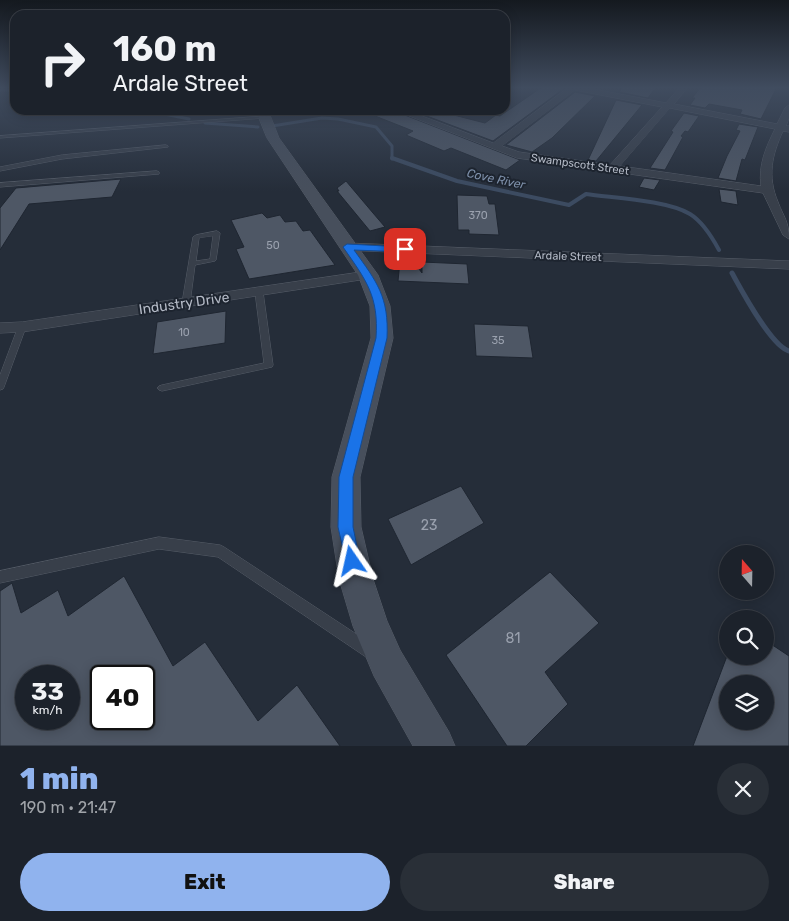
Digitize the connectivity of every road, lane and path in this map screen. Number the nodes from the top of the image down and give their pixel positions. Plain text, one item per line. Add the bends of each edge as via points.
1 (174, 122) edge
2 (267, 122) edge
3 (435, 122) edge
4 (528, 122) edge
5 (653, 122) edge
6 (753, 122) edge
7 (785, 128) edge
8 (0, 137) edge
9 (166, 146) dead end
10 (494, 147) junction
11 (0, 169) edge
12 (612, 169) junction
13 (157, 173) dead end
14 (0, 185) edge
15 (768, 190) junction
16 (789, 234) edge
17 (347, 247) junction
18 (192, 264) junction
19 (789, 265) edge
20 (368, 275) junction
21 (259, 292) junction
22 (186, 303) junction
23 (22, 327) junction
24 (0, 328) edge
25 (0, 387) edge
26 (162, 388) dead end
27 (0, 576) edge
28 (387, 663) junction
29 (435, 746) edge

1 - 8 lane
2 - 17 street via 273,138
3 - 10 street, Swampscott Street
4 - 10 street
5 - 12 street
6 - 7 street
7 - 15 street via 766,166
9 - 11 lane via 62,157
10 - 12 street, Swampscott Street via 533,158
12 - 15 street, Swampscott Street
13 - 14 lane
15 - 16 street
17 - 19 street, Ardale Street
17 - 20 street
18 - 18 lane via 196,237 218,233 213,260
18 - 22 lane
20 - 21 street, Industry Drive
20 - 28 street via 380,300 382,338 346,477 346,527 356,579 370,626
21 - 22 street, Industry Drive
21 - 26 lane via 269,365
22 - 23 street, Industry Drive
23 - 24 street, Industry Drive
23 - 25 lane
27 - 28 lane via 159,543 220,550
28 - 29 street

